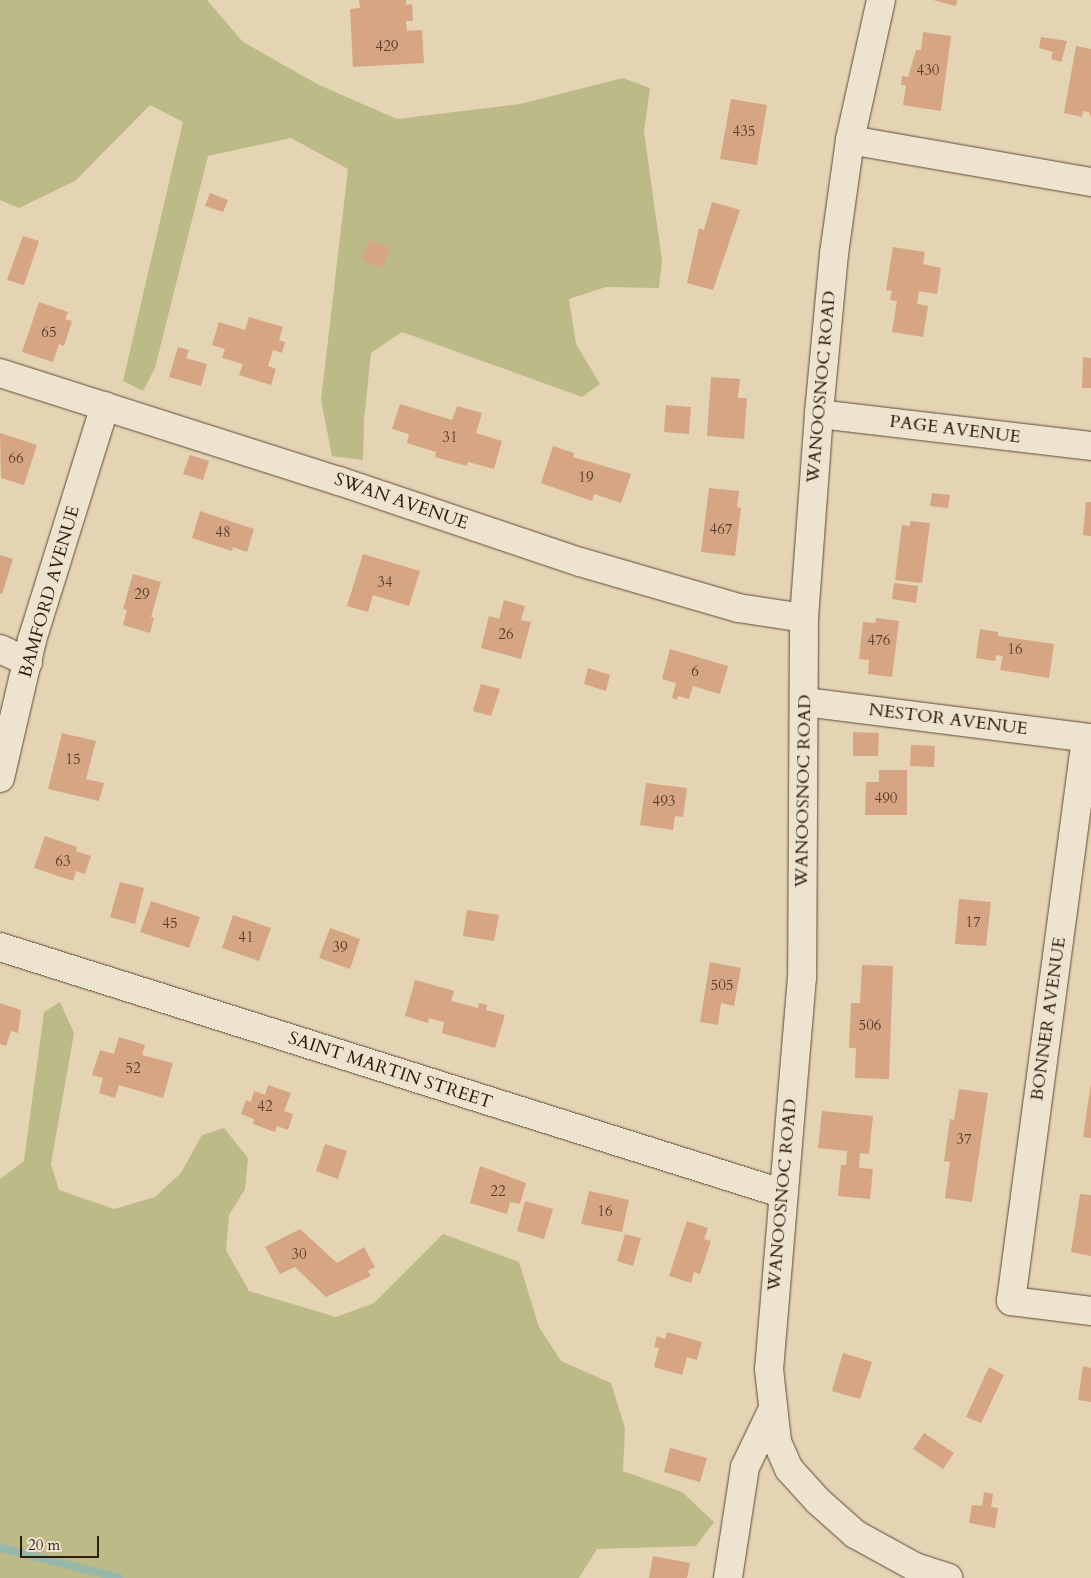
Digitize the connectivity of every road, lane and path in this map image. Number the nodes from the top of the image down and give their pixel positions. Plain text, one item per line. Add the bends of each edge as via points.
1 (881, 0) edge
2 (850, 140) junction
3 (1091, 182) edge
4 (0, 373) edge
5 (105, 406) junction
6 (819, 414) junction
7 (1091, 446) edge
8 (804, 618) junction
9 (0, 650) edge
10 (28, 662) junction
11 (805, 702) junction
12 (1089, 738) edge
13 (0, 778) edge
14 (0, 947) edge
15 (781, 1193) junction
16 (1091, 1311) edge
17 (772, 1411) junction
18 (728, 1578) edge
19 (948, 1578) edge

1 - 2 street, WANOOSNOC ROAD
2 - 3 street
2 - 6 street, WANOOSNOC ROAD via 834,254
4 - 5 street, SWAN AVENUE
5 - 8 street, SWAN AVENUE via 580,562 738,608
5 - 10 street, BAMFORD AVENUE
6 - 7 street, PAGE AVENUE
6 - 8 street, WANOOSNOC ROAD
8 - 11 street, WANOOSNOC ROAD
9 - 10 street
10 - 13 street, BAMFORD AVENUE
11 - 12 street, NESTOR AVENUE
11 - 15 street, WANOOSNOC ROAD via 802,977
12 - 16 street, BONNER AVENUE via 1011,1301
14 - 15 street, SAINT MARTIN STREET
15 - 17 street, WANOOSNOC ROAD via 768,1369
17 - 18 street via 745,1466
17 - 19 street, WANOOSNOC ROAD via 782,1457 830,1513 883,1552 915,1568

